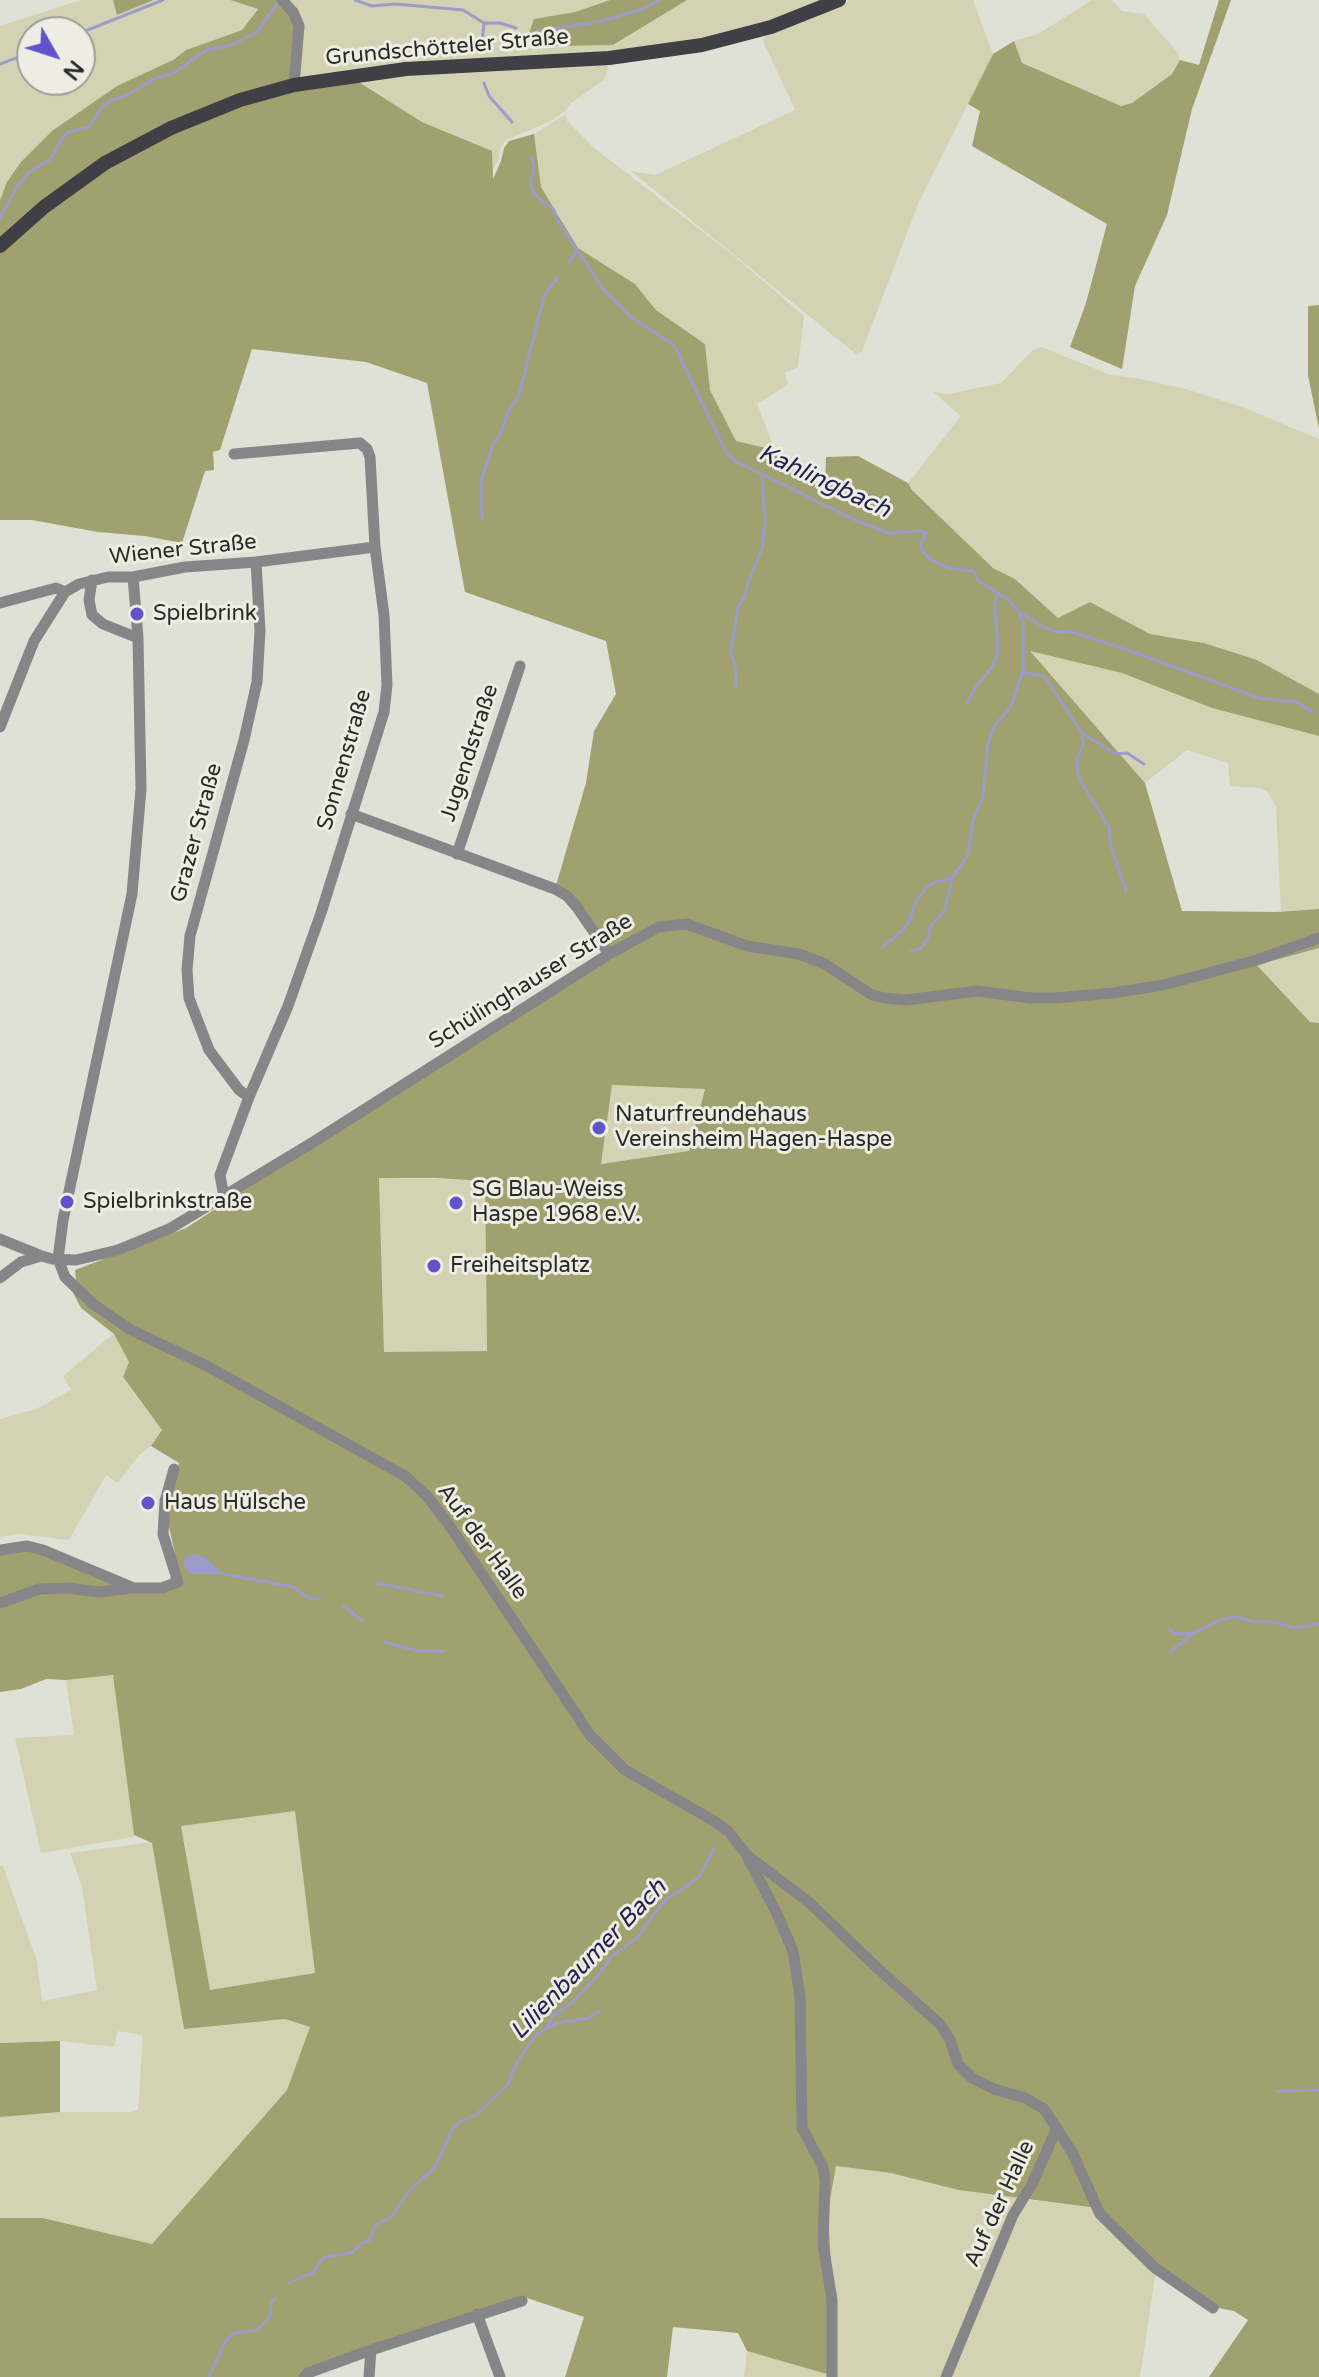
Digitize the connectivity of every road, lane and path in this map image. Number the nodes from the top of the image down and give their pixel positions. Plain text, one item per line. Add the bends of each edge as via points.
1 (839, 0) edge
2 (284, 1) edge
3 (294, 85) junction
4 (0, 246) edge
5 (234, 454) dead end
6 (375, 547) junction
7 (256, 562) junction
8 (133, 577) junction
9 (92, 580) junction
10 (65, 592) junction
11 (0, 603) edge
12 (138, 638) junction
13 (520, 666) dead end
14 (0, 727) edge
15 (351, 814) junction
16 (457, 854) junction
17 (1319, 938) edge
18 (609, 954) junction
19 (249, 1097) junction
20 (224, 1197) junction
21 (0, 1239) edge
22 (42, 1256) junction
23 (58, 1259) junction
24 (0, 1278) edge
25 (174, 1469) dead end
26 (0, 1550) edge
27 (137, 1588) junction
28 (0, 1603) edge
29 (746, 1854) junction
30 (1057, 2128) junction
31 (522, 2301) dead end
32 (1213, 2308) dead end
33 (477, 2314) junction
34 (371, 2350) junction
35 (304, 2377) edge
36 (369, 2377) edge
37 (500, 2377) edge
38 (832, 2377) edge
39 (946, 2377) edge

1 - 3 main road, Grundschötteler Straße via 771,27 702,45 609,58 406,69
2 - 3 street via 299,26
3 - 4 main road, Grundschötteler Straße via 171,128 105,163
5 - 6 street, Sonnenstraße via 364,445 370,457
6 - 7 street, Wiener Straße
6 - 15 street, Sonnenstraße via 384,615 385,710
7 - 8 street, Wiener Straße
7 - 19 street, Grazer Straße via 257,682 190,936 187,970 189,998 209,1050
8 - 9 street, Wiener Straße
8 - 12 street
9 - 10 street, Wiener Straße
9 - 12 street via 92,615
10 - 11 street, Wiener Straße via 56,588
10 - 14 street via 34,641
12 - 23 street via 141,789 132,894
13 - 16 street, Jugendstraße
15 - 16 street, Jugendstraße
15 - 19 street, Sonnenstraße via 288,1006
16 - 18 street, Jugendstraße via 567,896
17 - 18 street, Schülinghauser Straße via 1163,985 1055,998 977,991 885,998 799,954 747,946 687,924 659,927
18 - 20 street, Schülinghauser Straße
19 - 20 street, Sonnenstraße via 220,1175
20 - 23 street, Schülinghauser Straße via 171,1228 118,1250
21 - 22 street, Schülinghauser Straße
22 - 23 street, Schülinghauser Straße
22 - 24 street via 21,1262
23 - 29 street, Auf der Halle via 65,1277 131,1330 405,1476 447,1522 590,1735 625,1770 729,1832
25 - 27 street via 163,1534 178,1582
26 - 27 street via 43,1550
27 - 28 street via 39,1589
29 - 30 street, Auf der Halle via 810,1903 941,2025 958,2064 972,2078 1044,2109
29 - 38 street, Auf der Halle via 793,1951 800,1997 802,2128 825,2181 823,2244 832,2300
30 - 32 street via 1100,2214 1155,2268
30 - 39 street, Auf der Halle via 1013,2215
31 - 33 street
33 - 34 street
33 - 37 street
34 - 35 street
34 - 36 street

